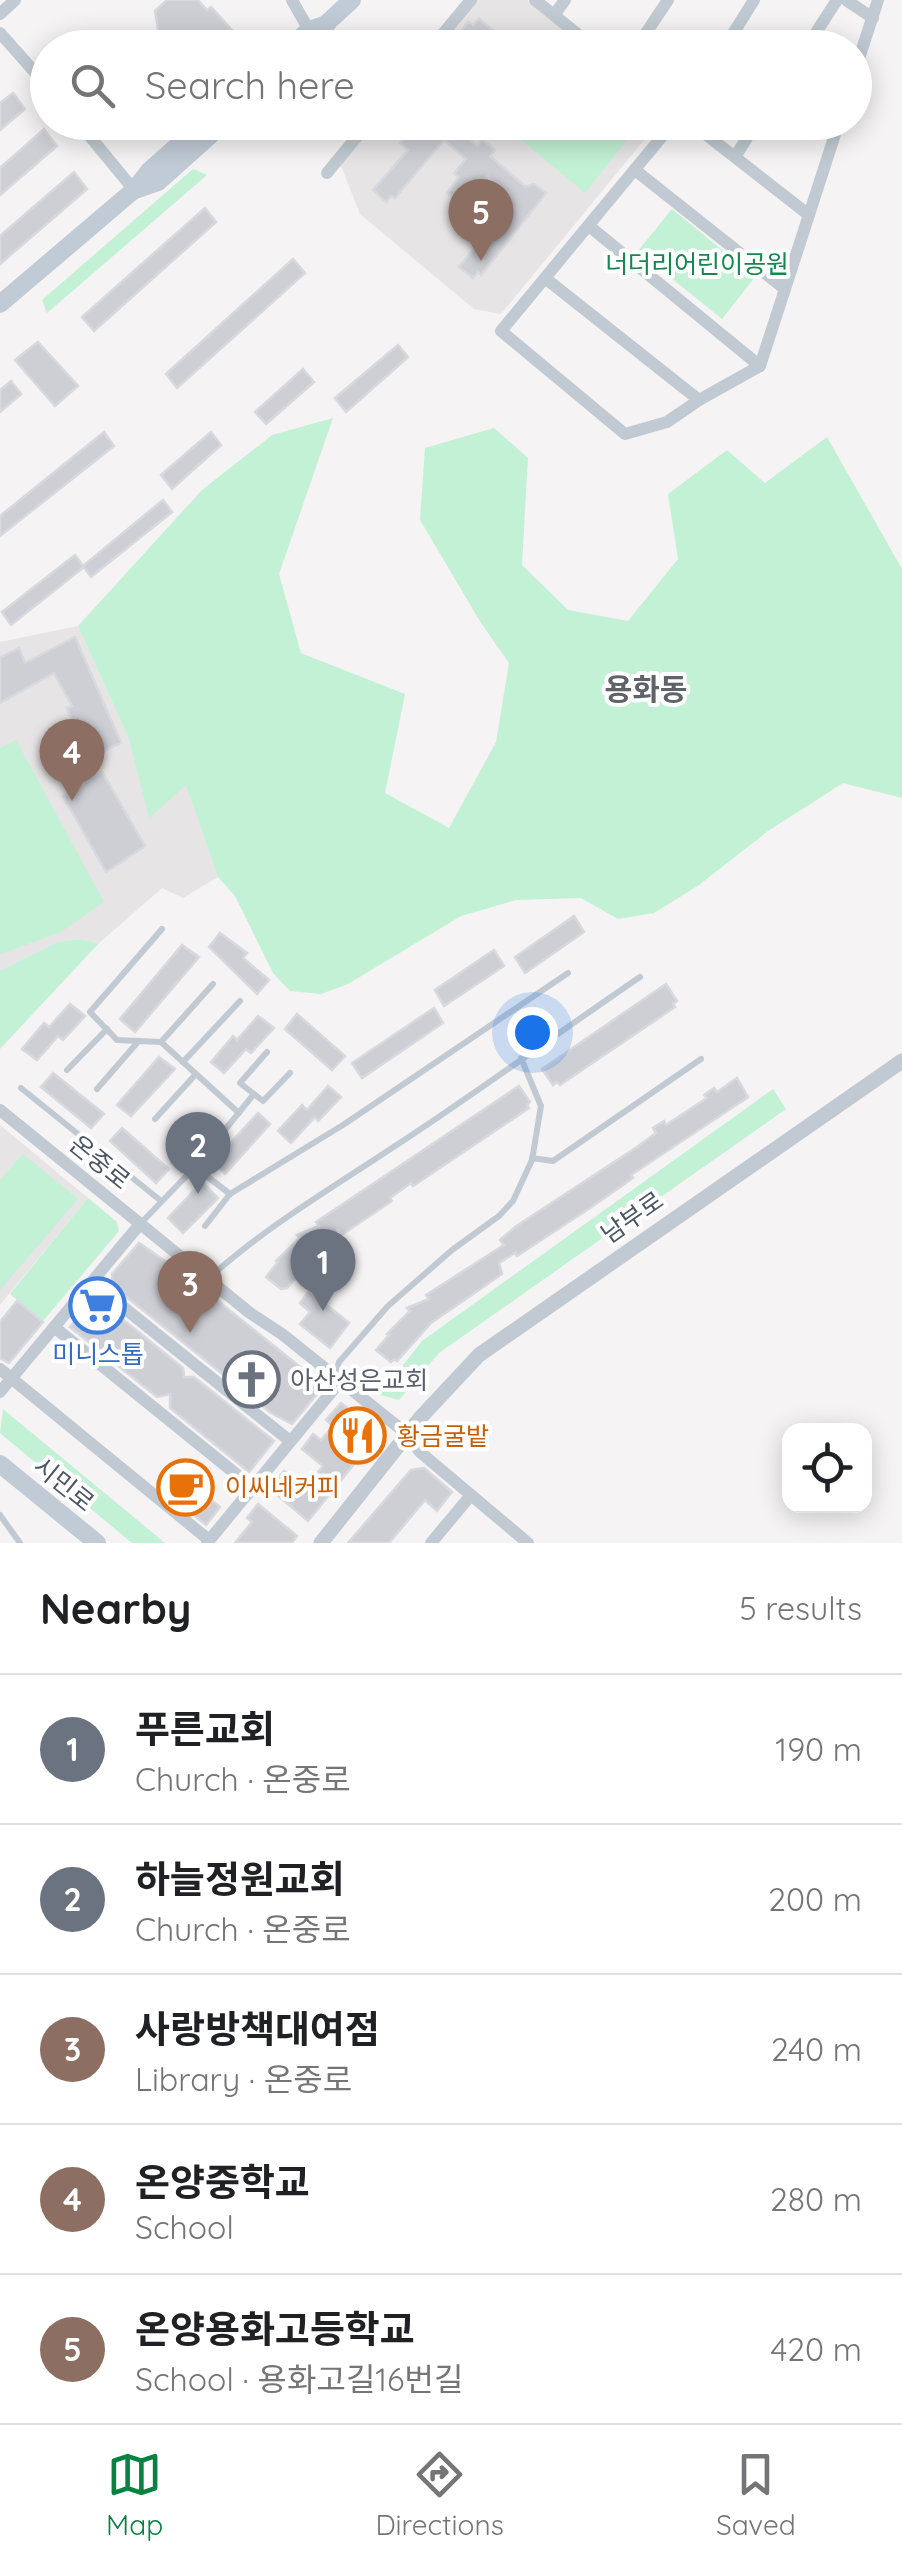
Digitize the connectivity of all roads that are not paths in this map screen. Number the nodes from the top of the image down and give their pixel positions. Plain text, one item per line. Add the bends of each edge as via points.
1 (15, 0) edge
2 (292, 0) edge
3 (352, 0) edge
4 (470, 0) edge
5 (535, 0) edge
6 (565, 0) edge
7 (668, 0) edge
8 (754, 0) edge
9 (837, 0) edge
10 (846, 0) edge
11 (878, 0) edge
12 (0, 14) edge
13 (554, 15) junction
14 (872, 18) junction
15 (312, 30) edge
16 (319, 30) edge
17 (446, 30) edge
18 (573, 30) edge
19 (648, 30) edge
20 (735, 30) edge
21 (818, 30) edge
22 (868, 30) edge
23 (0, 33) edge
24 (30, 66) edge
25 (93, 140) edge
26 (184, 140) edge
27 (204, 140) edge
28 (355, 140) edge
29 (659, 140) edge
30 (713, 140) edge
31 (746, 140) edge
32 (833, 140) edge
33 (735, 157) junction
34 (635, 170) junction
35 (328, 173) dead end
36 (134, 190) junction
37 (809, 215) junction
38 (589, 226) junction
39 (545, 278) junction
40 (786, 289) junction
41 (0, 304) edge
42 (760, 366) junction
43 (699, 400) junction
44 (162, 929) dead end
45 (568, 973) dead end
46 (640, 977) dead end
47 (213, 984) dead end
48 (240, 1001) dead end
49 (107, 1029) junction
50 (138, 1042) junction
51 (160, 1042) junction
52 (267, 1052) dead end
53 (521, 1058) junction
54 (701, 1059) dead end
55 (902, 1061) edge
56 (183, 1062) junction
57 (68, 1070) dead end
58 (290, 1073) dead end
59 (196, 1074) junction
60 (21, 1088) dead end
61 (97, 1089) dead end
62 (254, 1094) junction
63 (0, 1110) edge
64 (239, 1113) junction
65 (155, 1120) dead end
66 (532, 1158) junction
67 (196, 1167) junction
68 (230, 1194) junction
69 (161, 1201) junction
70 (140, 1224) junction
71 (205, 1226) dead end
72 (208, 1279) junction
73 (92, 1282) junction
74 (54, 1327) junction
75 (6, 1374) edge
76 (335, 1377) junction
77 (0, 1392) edge
78 (407, 1434) junction
79 (290, 1441) junction
80 (0, 1464) edge
81 (252, 1487) junction
82 (471, 1495) junction
83 (0, 1515) edge
84 (208, 1542) edge
85 (20, 1543) edge
86 (97, 1543) edge
87 (321, 1543) edge
88 (432, 1543) edge
89 (528, 1543) edge

1 - 12 street
2 - 15 street
3 - 16 main road
4 - 17 street
5 - 13 street
6 - 13 street
7 - 19 street
8 - 20 street
9 - 21 street
10 - 14 street
11 - 14 street
13 - 18 street
14 - 22 street
23 - 24 street
25 - 36 street
26 - 36 main road
27 - 36 main road via 158,182
28 - 35 street
29 - 34 street
30 - 33 street
31 - 33 street
32 - 37 street
33 - 37 street
34 - 38 street
34 - 40 street
36 - 41 main road
37 - 40 street
38 - 39 street
38 - 42 street
39 - 43 street
39 - 43 street via 501,331 624,434 667,422
40 - 42 street
42 - 43 street
44 - 49 lane via 90,1012
45 - 68 lane
46 - 53 lane
47 - 51 lane
48 - 56 lane
49 - 50 lane via 117,1040
49 - 57 lane
50 - 51 lane
50 - 61 lane
51 - 56 lane
52 - 62 lane via 240,1082
53 - 66 lane via 541,1106
53 - 72 lane
54 - 66 lane via 553,1160
55 - 78 street, 남부로 via 500,1338
56 - 59 lane
58 - 62 lane via 263,1101
59 - 64 lane
59 - 65 lane
60 - 69 lane
62 - 64 lane
63 - 70 street, 온중로
64 - 67 lane
66 - 76 lane via 513,1201 388,1306 339,1362
67 - 68 lane
67 - 69 lane
68 - 71 lane
69 - 70 lane
70 - 72 street, 온중로
70 - 73 street
72 - 76 street, 온중로
73 - 74 street
73 - 79 street
74 - 75 street
74 - 81 street
75 - 77 street
75 - 84 street
76 - 78 street, 온중로
76 - 79 street via 332,1392
78 - 82 street
78 - 87 street, 남부로
79 - 81 street
80 - 86 main road, 시민로
81 - 84 street
82 - 88 street
82 - 89 street
83 - 85 lane

